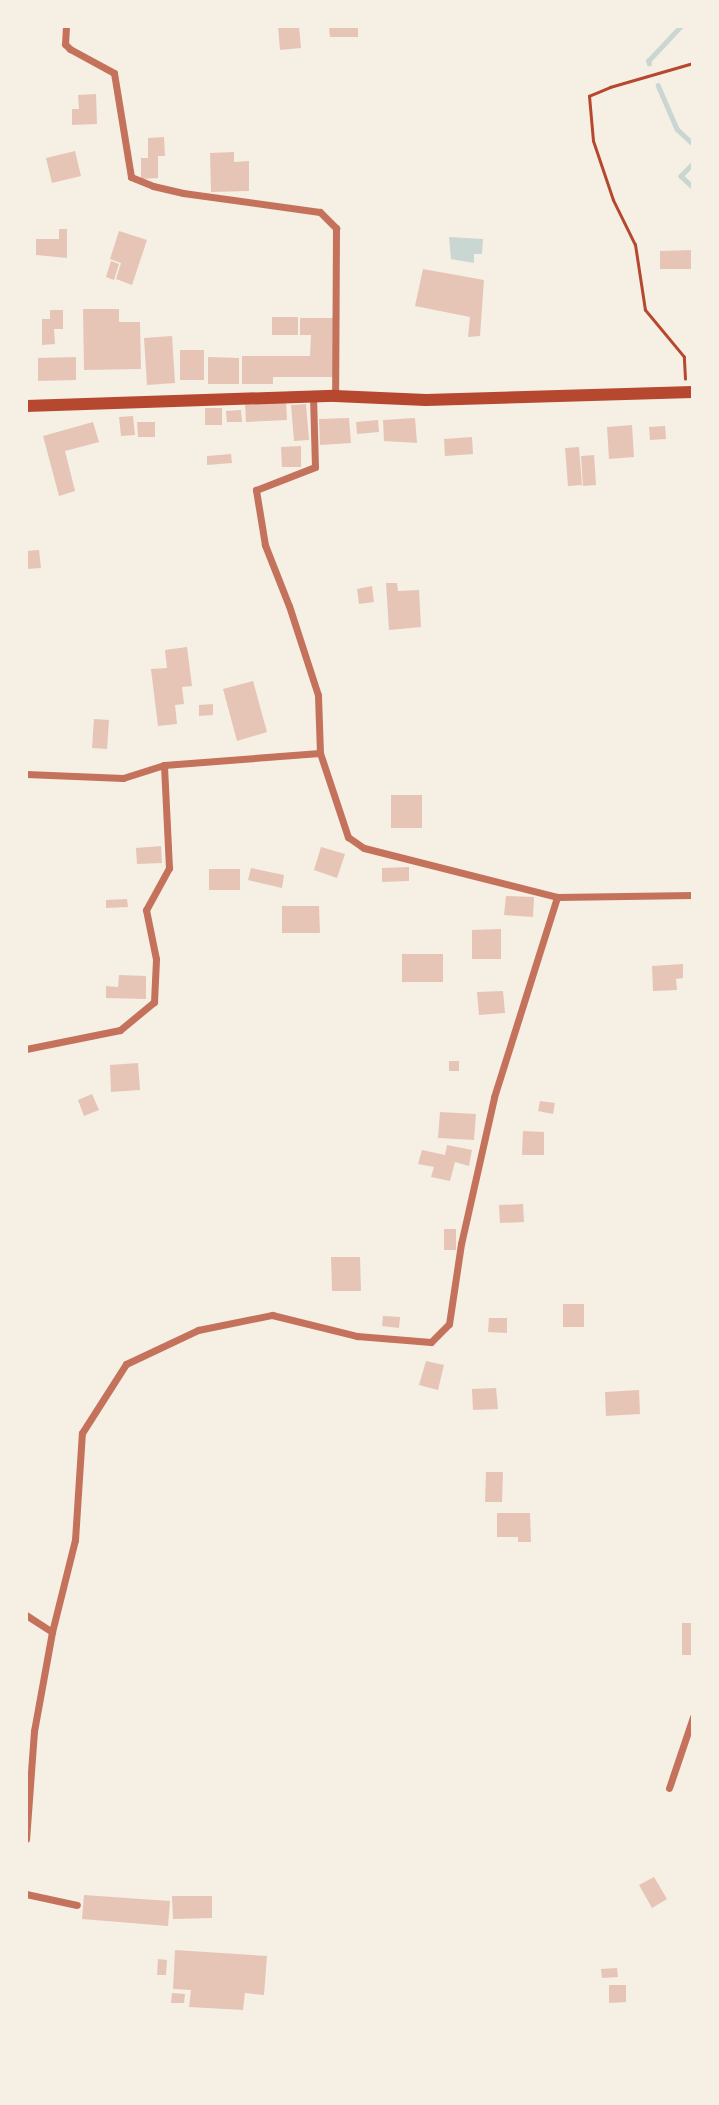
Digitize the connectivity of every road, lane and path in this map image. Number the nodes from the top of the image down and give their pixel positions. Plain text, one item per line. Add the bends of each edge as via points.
1 (66, 26) edge
2 (693, 63) edge
3 (689, 392) edge
4 (335, 396) junction
5 (313, 397) junction
6 (26, 406) edge
7 (320, 753) junction
8 (164, 765) junction
9 (26, 774) edge
10 (693, 895) edge
11 (557, 897) junction
12 (26, 1049) edge
13 (26, 1615) edge
14 (52, 1632) junction
15 (693, 1717) edge
16 (669, 1788) dead end
17 (26, 1839) edge
18 (26, 1894) edge
19 (76, 1905) dead end

1 - 4 street via 65,44 70,50 114,73 131,177 183,193 320,212 336,228
2 - 3 path via 589,96 593,141 635,246 645,310 684,357
3 - 4 main road via 426,400
4 - 5 main road
5 - 6 main road
5 - 7 street via 315,467 256,490 265,545 318,695
7 - 8 street
7 - 11 street via 348,837 364,848
8 - 9 street via 123,778
8 - 12 street via 169,868 146,910 156,959 154,1002 120,1030
10 - 11 street
11 - 14 street via 494,1097 461,1244 449,1324 431,1342 357,1336 272,1315 198,1330 125,1364 82,1433 75,1540
13 - 14 street
14 - 17 street via 34,1731
15 - 16 street
18 - 19 street

